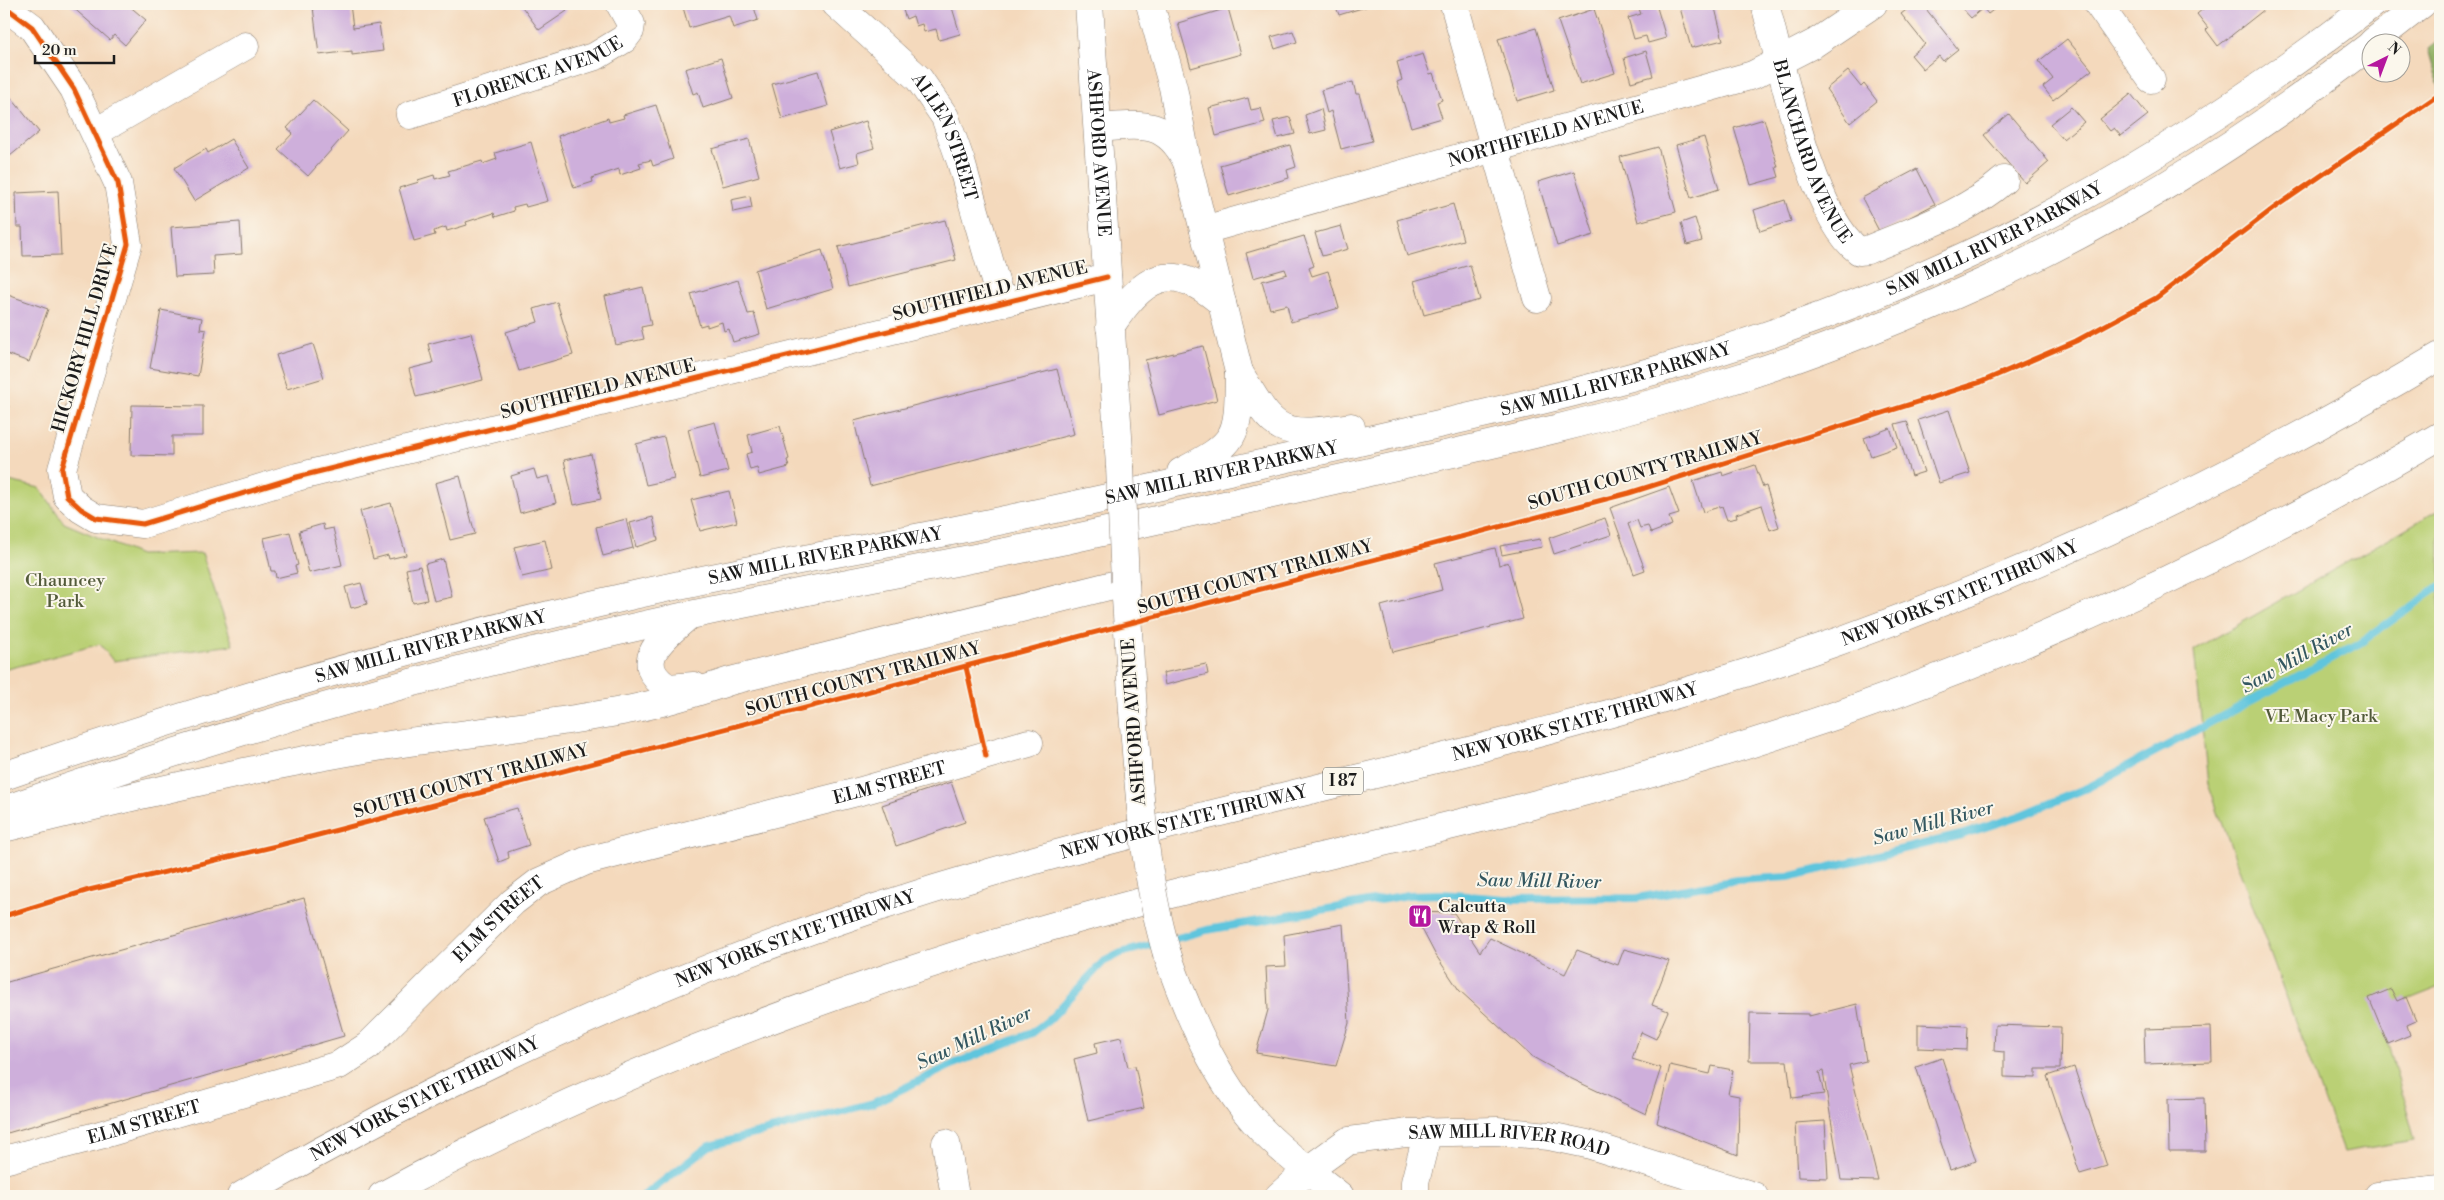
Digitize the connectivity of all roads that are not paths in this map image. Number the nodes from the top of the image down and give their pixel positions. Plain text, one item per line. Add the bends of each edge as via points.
1 (620, 4) edge
2 (836, 4) edge
3 (1089, 4) edge
4 (1150, 4) edge
5 (1454, 4) edge
6 (1765, 4) edge
7 (1873, 4) edge
8 (2098, 4) edge
9 (2372, 4) edge
10 (2422, 4) edge
11 (4, 6) edge
12 (2386, 32) edge
13 (245, 46) dead end
14 (2362, 51) edge
15 (1781, 62) junction
16 (2151, 79) dead end
17 (410, 115) dead end
18 (1098, 128) junction
19 (96, 132) junction
20 (1494, 148) junction
21 (1187, 162) junction
22 (2004, 180) dead end
23 (1204, 230) junction
24 (1107, 277) junction
25 (1537, 298) dead end
26 (1001, 302) junction
27 (1222, 303) junction
28 (1110, 326) junction
29 (2440, 356) edge
30 (1239, 372) junction
31 (1513, 406) junction
32 (2440, 436) edge
33 (1147, 490) junction
34 (96, 518) joint
35 (1125, 582) junction
36 (688, 616) junction
37 (730, 681) junction
38 (1029, 743) dead end
39 (4, 776) edge
40 (4, 810) edge
41 (4, 828) edge
42 (1428, 1132) junction
43 (946, 1143) dead end
44 (4, 1160) edge
45 (1308, 1170) junction
46 (2440, 1189) edge
47 (242, 1196) edge
48 (382, 1196) edge
49 (955, 1196) edge
50 (1279, 1196) edge
51 (1340, 1196) edge
52 (1415, 1196) edge
53 (1754, 1196) edge
54 (2378, 1196) edge

1 - 17 main road, FLORENCE AVENUE via 631,24 630,31 624,39 596,56
2 - 26 main road, ALLEN STREET via 918,78 945,117
3 - 18 main road, ASHFORD AVENUE
4 - 21 main road via 1173,87
5 - 20 main road
6 - 15 main road, BLANCHARD AVENUE
7 - 15 main road, NORTHFIELD AVENUE
8 - 16 main road
9 - 31 main road, SAW MILL RIVER PARKWAY via 2291,66 2190,134 2050,215 1964,257 1877,294 1696,359
10 - 12 main road, SAW MILL RIVER PARKWAY
11 - 19 main road, HICKORY HILL DRIVE via 32,27 74,89
13 - 19 main road
14 - 36 main road, SAW MILL RIVER PARKWAY via 2236,143 2072,239 1987,281 1792,360 1628,411 1444,455 1113,530
15 - 20 main road, NORTHFIELD AVENUE via 1753,75
15 - 22 main road, BLANCHARD AVENUE via 1794,115 1827,212 1837,229 1859,251 1935,222 1986,196
18 - 21 main road via 1138,125 1160,129 1176,142
18 - 24 main road, ASHFORD AVENUE
19 - 34 main road, HICKORY HILL DRIVE via 118,183 128,244 62,469 67,496
20 - 23 main road, NORTHFIELD AVENUE
20 - 25 main road
21 - 23 main road
23 - 27 main road
24 - 26 main road, SOUTHFIELD AVENUE
24 - 28 main road, ASHFORD AVENUE
26 - 34 main road, SOUTHFIELD AVENUE via 297,477 143,524
27 - 28 main road via 1190,282 1168,277 1157,279 1137,291
27 - 30 main road
28 - 35 main road, ASHFORD AVENUE, bridge
29 - 47 main road, NEW YORK STATE THRUWAY / I 87 via 2301,436 2137,518 2039,563 1861,633 1770,665 1613,712 1078,848 841,921 717,966 530,1046 368,1126
30 - 31 main road via 1266,416 1274,424 1298,432
30 - 33 main road via 1237,426 1226,444 1207,459
31 - 33 main road, SAW MILL RIVER PARKWAY
32 - 48 main road via 2307,510 2134,596 1966,667 1864,705 1680,765 1030,932 848,991 757,1024 589,1094
33 - 39 main road, SAW MILL RIVER PARKWAY via 517,622 240,699
35 - 37 main road
35 - 45 main road, ASHFORD AVENUE, bridge via 1142,834 1149,880 1167,954 1194,1024 1229,1086 1258,1126
36 - 37 main road via 653,651 650,668 654,676 668,688
36 - 40 main road, SAW MILL RIVER PARKWAY via 512,657 352,700 131,766
37 - 41 main road via 634,709 380,746 268,767
38 - 44 main road, ELM STREET via 865,790 614,853 560,871 513,902 379,1035 339,1065
42 - 45 main road, SAW MILL RIVER ROAD via 1348,1141
42 - 52 main road via 1415,1182
42 - 53 main road, SAW MILL RIVER ROAD via 1497,1131 1549,1136 1587,1144
43 - 49 main road
45 - 50 main road, SAW MILL RIVER ROAD
45 - 51 main road, ASHFORD AVENUE
46 - 54 main road

